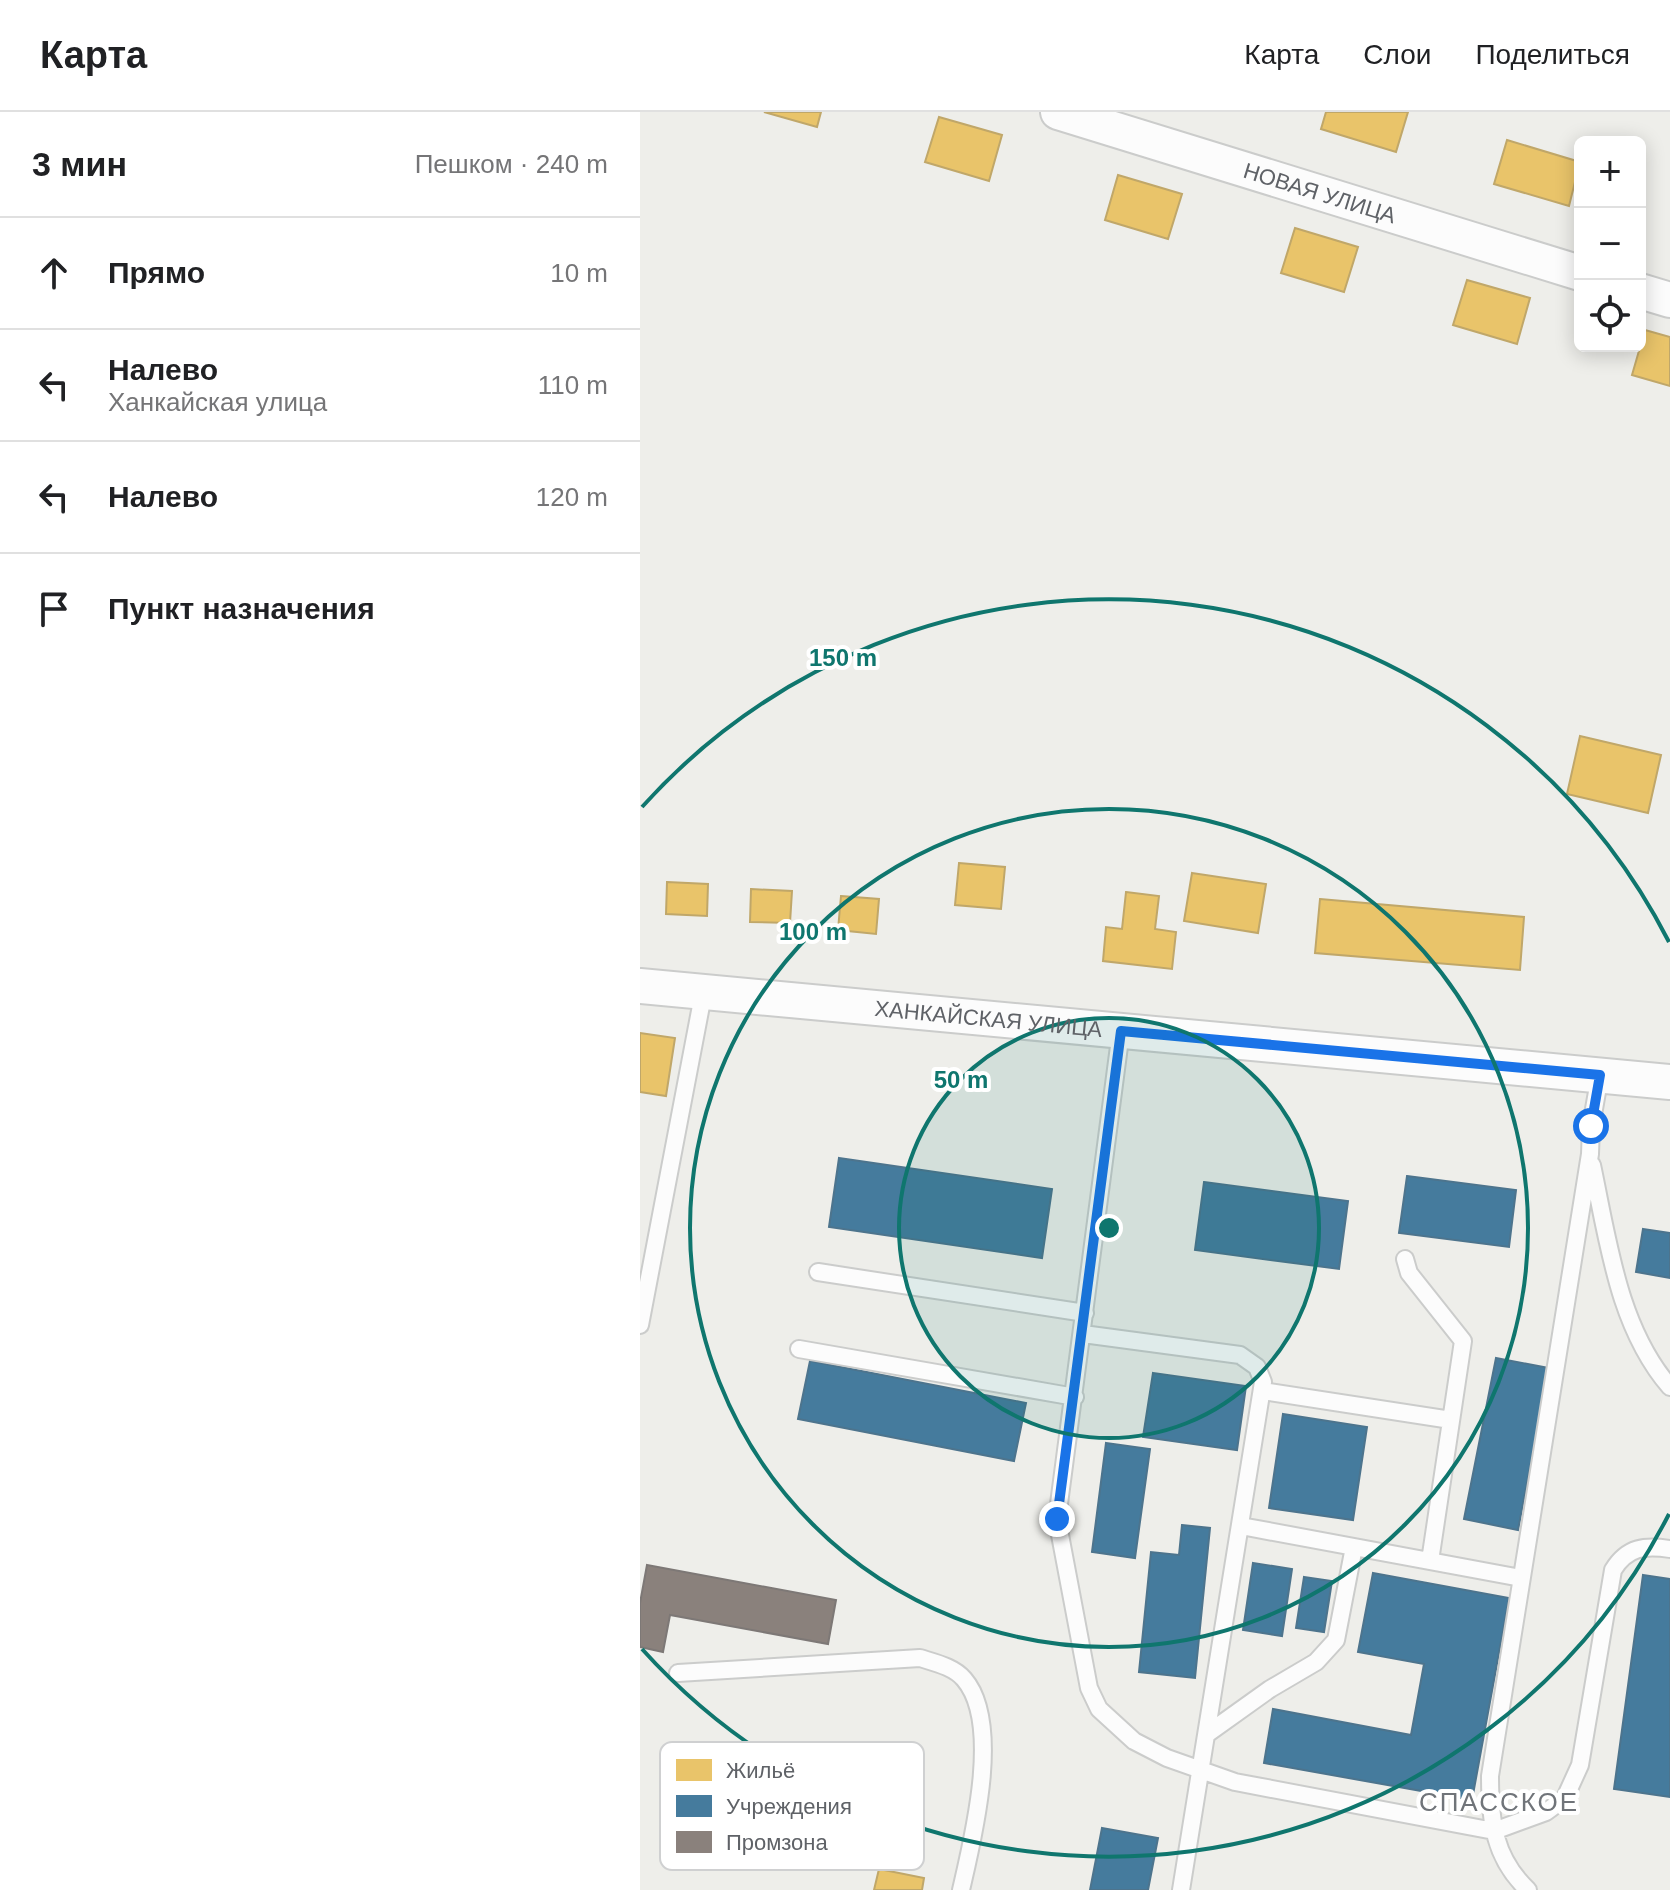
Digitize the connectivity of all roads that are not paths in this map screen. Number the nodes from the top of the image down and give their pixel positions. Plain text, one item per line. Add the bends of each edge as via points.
1 (1058, 112) edge
2 (1574, 271) edge
3 (1646, 293) edge
4 (1670, 300) edge
5 (640, 986) edge
6 (704, 990) junction
7 (1121, 1031) junction
8 (1600, 1075) junction
9 (1670, 1082) edge
10 (1590, 1154) junction
11 (1405, 1259) dead end
12 (818, 1272) dead end
13 (1085, 1313) junction
14 (640, 1325) edge
15 (1083, 1334) junction
16 (799, 1349) dead end
17 (1670, 1387) edge
18 (1263, 1391) junction
19 (1075, 1397) junction
20 (1451, 1420) junction
21 (1241, 1526) junction
22 (1354, 1547) junction
23 (1670, 1549) edge
24 (1430, 1561) junction
25 (1521, 1578) junction
26 (678, 1673) dead end
27 (1207, 1734) junction
28 (1201, 1770) junction
29 (1494, 1831) junction
30 (961, 1890) edge
31 (1181, 1890) edge
32 (1528, 1890) edge

1 - 2 street, НОВАЯ УЛИЦА
3 - 4 street
5 - 6 street, ХАНКАЙСКАЯ УЛИЦА
6 - 7 street, ХАНКАЙСКАЯ УЛИЦА
6 - 14 lane
7 - 8 street, ХАНКАЙСКАЯ УЛИЦА
7 - 13 lane
8 - 9 street, ХАНКАЙСКАЯ УЛИЦА
8 - 10 lane
10 - 17 lane via 1616,1279 1653,1367
10 - 25 lane
11 - 20 lane via 1409,1273 1463,1341
12 - 13 lane
13 - 15 lane
15 - 18 lane via 1240,1355 1257,1367
15 - 19 lane
16 - 19 lane
18 - 20 lane
18 - 21 lane
19 - 28 lane via 1057,1519 1089,1688 1099,1709 1134,1741
20 - 24 lane
21 - 22 lane
21 - 27 lane
22 - 24 lane
22 - 27 lane via 1336,1640 1316,1662
23 - 29 lane via 1630,1550 1613,1570 1580,1765 1565,1798 1546,1812
24 - 25 lane
25 - 29 lane via 1490,1776
26 - 30 lane via 920,1658 963,1678 979,1702 983,1729 978,1818
27 - 28 lane
28 - 29 lane via 1235,1782
28 - 31 lane
29 - 32 lane via 1511,1874

